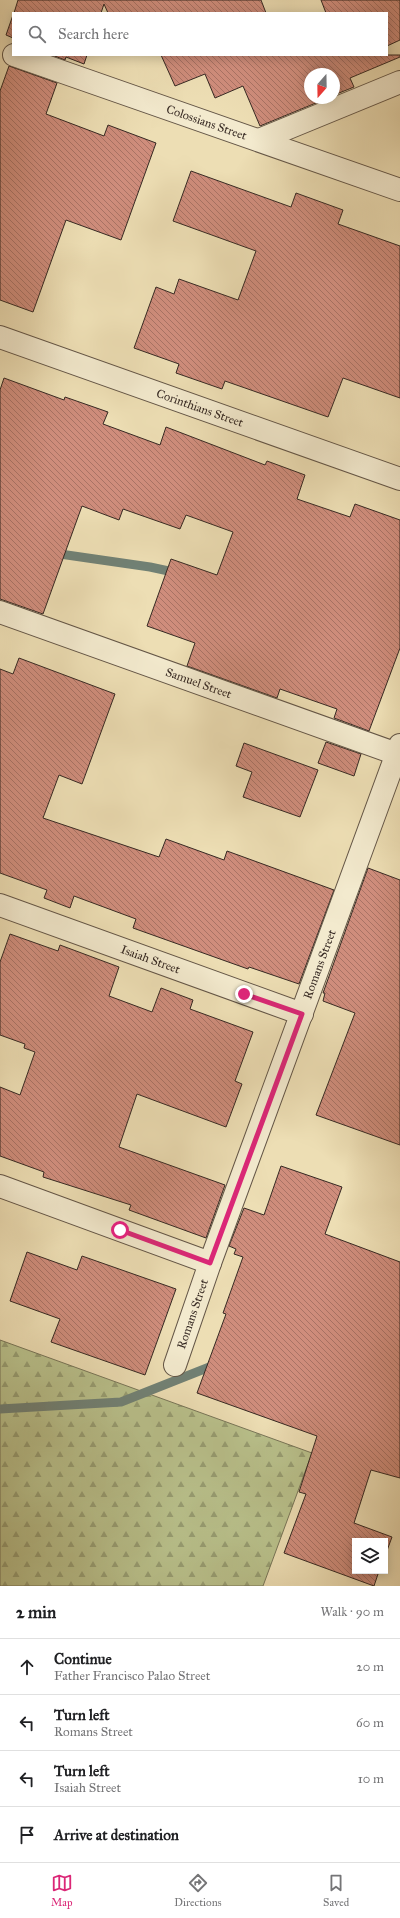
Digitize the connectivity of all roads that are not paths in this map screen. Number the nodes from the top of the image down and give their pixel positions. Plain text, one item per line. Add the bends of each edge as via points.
1 (0, 50) edge
2 (12, 54) edge
3 (17, 56) edge
4 (400, 82) edge
5 (259, 140) junction
6 (400, 190) edge
7 (0, 337) edge
8 (400, 479) edge
9 (0, 612) edge
10 (398, 750) edge
11 (0, 905) edge
12 (302, 1014) junction
13 (0, 1186) edge
14 (210, 1263) junction
15 (176, 1365) dead end

1 - 2 street, Colossians Street
3 - 5 street, Colossians Street
4 - 5 street
5 - 6 street, Colossians Street
7 - 8 street, Corinthians Street
9 - 10 street, Samuel Street
10 - 12 street, Romans Street
11 - 12 street, Isaiah Street
12 - 14 street, Romans Street
13 - 14 street
14 - 15 street, Romans Street

